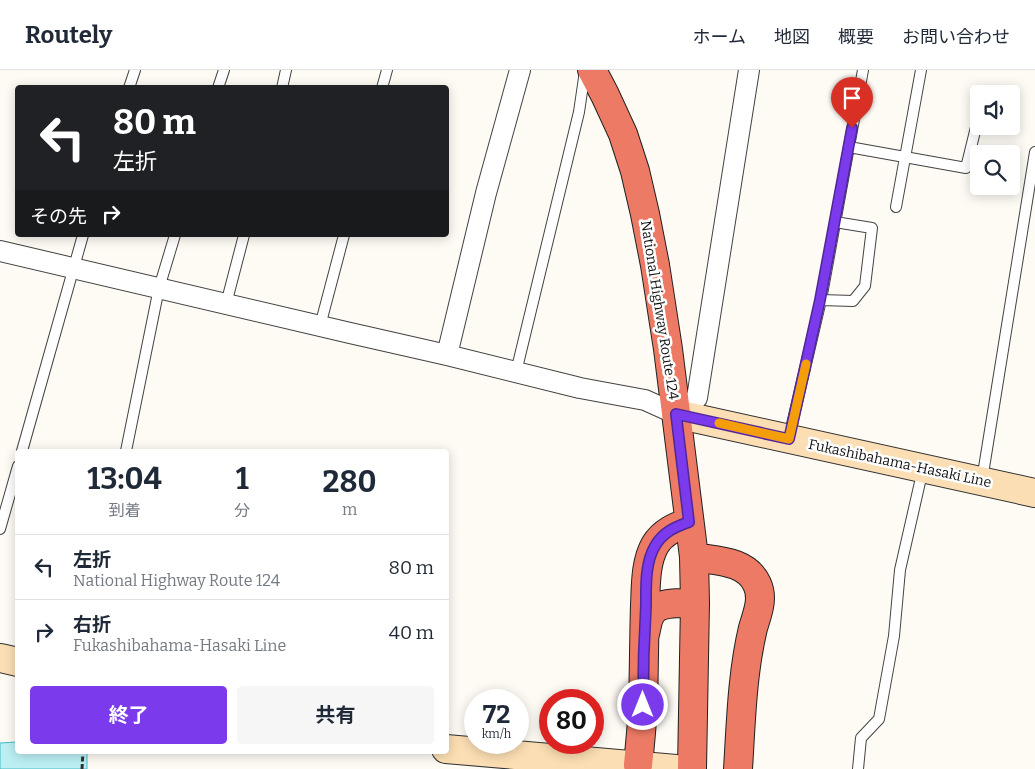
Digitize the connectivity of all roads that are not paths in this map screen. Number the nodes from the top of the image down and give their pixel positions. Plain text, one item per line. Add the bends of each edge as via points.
1 (135, 70) edge
2 (224, 70) edge
3 (286, 70) edge
4 (387, 70) edge
5 (520, 70) edge
6 (585, 70) edge
7 (592, 70) edge
8 (750, 70) edge
9 (863, 70) edge
10 (921, 70) edge
11 (130, 85) edge
12 (219, 85) edge
13 (283, 85) edge
14 (383, 85) edge
15 (974, 135) edge
16 (849, 147) junction
17 (1035, 152) edge
18 (905, 157) junction
19 (896, 207) dead end
20 (835, 222) junction
21 (83, 237) edge
22 (174, 237) edge
23 (243, 237) edge
24 (343, 237) edge
25 (0, 251) edge
26 (73, 268) junction
27 (159, 288) junction
28 (820, 300) junction
29 (226, 304) junction
30 (320, 326) junction
31 (447, 355) junction
32 (516, 372) junction
33 (676, 414) junction
34 (789, 439) junction
35 (23, 449) edge
36 (126, 449) edge
37 (923, 468) junction
38 (15, 474) edge
39 (981, 482) junction
40 (1035, 493) edge
41 (3, 508) edge
42 (689, 522) junction
43 (0, 529) edge
44 (694, 557) junction
45 (695, 603) junction
46 (644, 638) junction
47 (0, 658) edge
48 (15, 661) edge
49 (449, 749) edge
50 (638, 765) junction
51 (686, 765) edge
52 (738, 769) edge
53 (858, 769) edge

1 - 11 lane
2 - 12 lane
3 - 13 lane
4 - 14 lane
5 - 31 street
6 - 32 lane via 579,112
7 - 33 highway, National Highway Route 124 via 623,134 646,214
8 - 33 street via 697,398
9 - 16 lane
10 - 18 lane
15 - 18 lane via 966,168
16 - 18 lane
16 - 20 lane
17 - 39 lane
18 - 19 lane
20 - 28 lane
20 - 28 lane via 872,228 865,286 853,301
21 - 26 lane
22 - 27 lane
23 - 29 lane
24 - 30 lane
25 - 26 street
26 - 27 street
26 - 35 lane
27 - 29 street
27 - 36 lane
28 - 34 lane
29 - 30 street
30 - 31 street
31 - 32 street
32 - 33 street via 644,400
33 - 34 main road, Fukashibahama-Hasaki Line
33 - 42 highway, National Highway Route 124
34 - 37 main road, Fukashibahama-Hasaki Line
37 - 39 main road, Fukashibahama-Hasaki Line
37 - 53 lane via 900,570 894,636 879,719 861,738
38 - 41 lane
39 - 40 main road, Fukashibahama-Hasaki Line
41 - 43 lane
42 - 44 highway, National Highway Route 124
42 - 46 highway via 672,528 663,536 649,560
44 - 45 highway, National Highway Route 124
44 - 52 highway via 736,564 757,583 761,597 745,671
45 - 46 highway via 672,604 654,610
45 - 51 highway, National Highway Route 124
46 - 50 highway
47 - 48 main road
49 - 50 main road
50 - 51 main road

